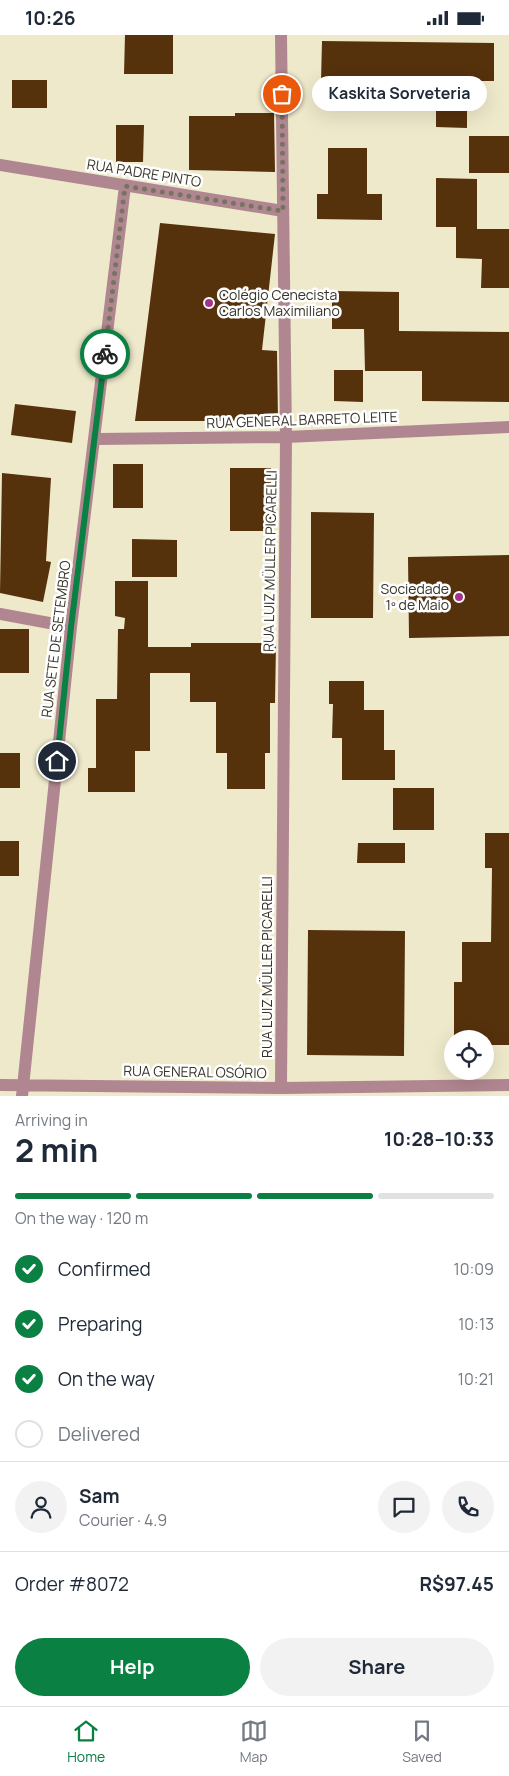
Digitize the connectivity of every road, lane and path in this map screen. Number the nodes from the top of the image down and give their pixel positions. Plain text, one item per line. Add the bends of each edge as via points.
1 (281, 35) edge
2 (0, 165) edge
3 (125, 186) junction
4 (283, 211) junction
5 (509, 427) edge
6 (286, 437) junction
7 (96, 439) junction
8 (0, 614) edge
9 (71, 627) junction
10 (0, 1085) edge
11 (509, 1085) edge
12 (281, 1088) junction
13 (22, 1091) edge

1 - 4 street, RUA LUIZ MÜLLER PICARELLI
2 - 3 street, RUA PADRE PINTO
3 - 4 street, RUA PADRE PINTO
3 - 7 street, RUA SETE DE SETEMBRO
4 - 6 street, RUA LUIZ MÜLLER PICARELLI
5 - 6 street, RUA GENERAL BARRETO LEITE
6 - 7 street, RUA GENERAL BARRETO LEITE
6 - 12 street, RUA LUIZ MÜLLER PICARELLI
7 - 9 street, RUA SETE DE SETEMBRO
8 - 9 street
9 - 13 street, RUA SETE DE SETEMBRO
10 - 13 street, RUA GENERAL OSÓRIO
11 - 12 street, RUA GENERAL OSÓRIO
12 - 13 street, RUA GENERAL OSÓRIO

